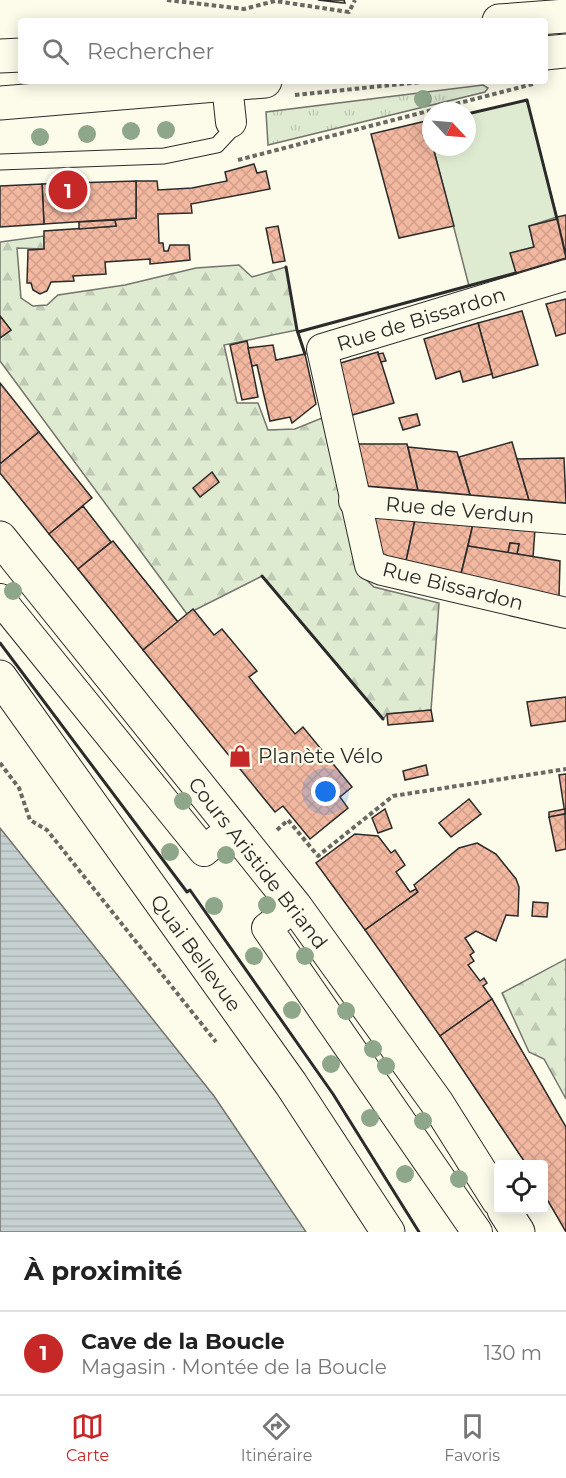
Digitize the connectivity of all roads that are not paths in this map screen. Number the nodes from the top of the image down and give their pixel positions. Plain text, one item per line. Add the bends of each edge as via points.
1 (566, 16) edge
2 (539, 18) edge
3 (566, 51) edge
4 (18, 55) edge
5 (0, 56) edge
6 (548, 64) edge
7 (227, 85) junction
8 (275, 88) edge
9 (0, 103) edge
10 (231, 122) joint
11 (0, 162) edge
12 (566, 275) edge
13 (354, 501) junction
14 (566, 519) edge
15 (0, 538) edge
16 (0, 600) edge
17 (566, 613) edge
18 (0, 677) edge
19 (0, 713) edge
20 (232, 828) junction
21 (295, 906) junction
22 (209, 973) junction
23 (494, 1194) edge
24 (507, 1214) edge
25 (388, 1232) edge
26 (477, 1232) edge
27 (518, 1232) edge

1 - 2 main road
3 - 6 main road
4 - 5 main road
7 - 8 main road
7 - 9 main road
7 - 10 street
10 - 11 lane via 230,131 217,145 164,156
12 - 13 street, Rue de Bissardon via 322,349
13 - 14 street, Rue de Verdun
13 - 17 street, Rue Bissardon via 367,561 375,568
15 - 20 main road, Cours Aristide Briand
16 - 20 street via 204,851
18 - 22 main road, Quai Bellevue
19 - 22 main road
20 - 21 main road, Cours Aristide Briand
21 - 23 main road, Cours Aristide Briand via 437,1103
21 - 26 street via 267,928
22 - 25 main road, Quai Bellevue via 291,1084
24 - 27 main road

